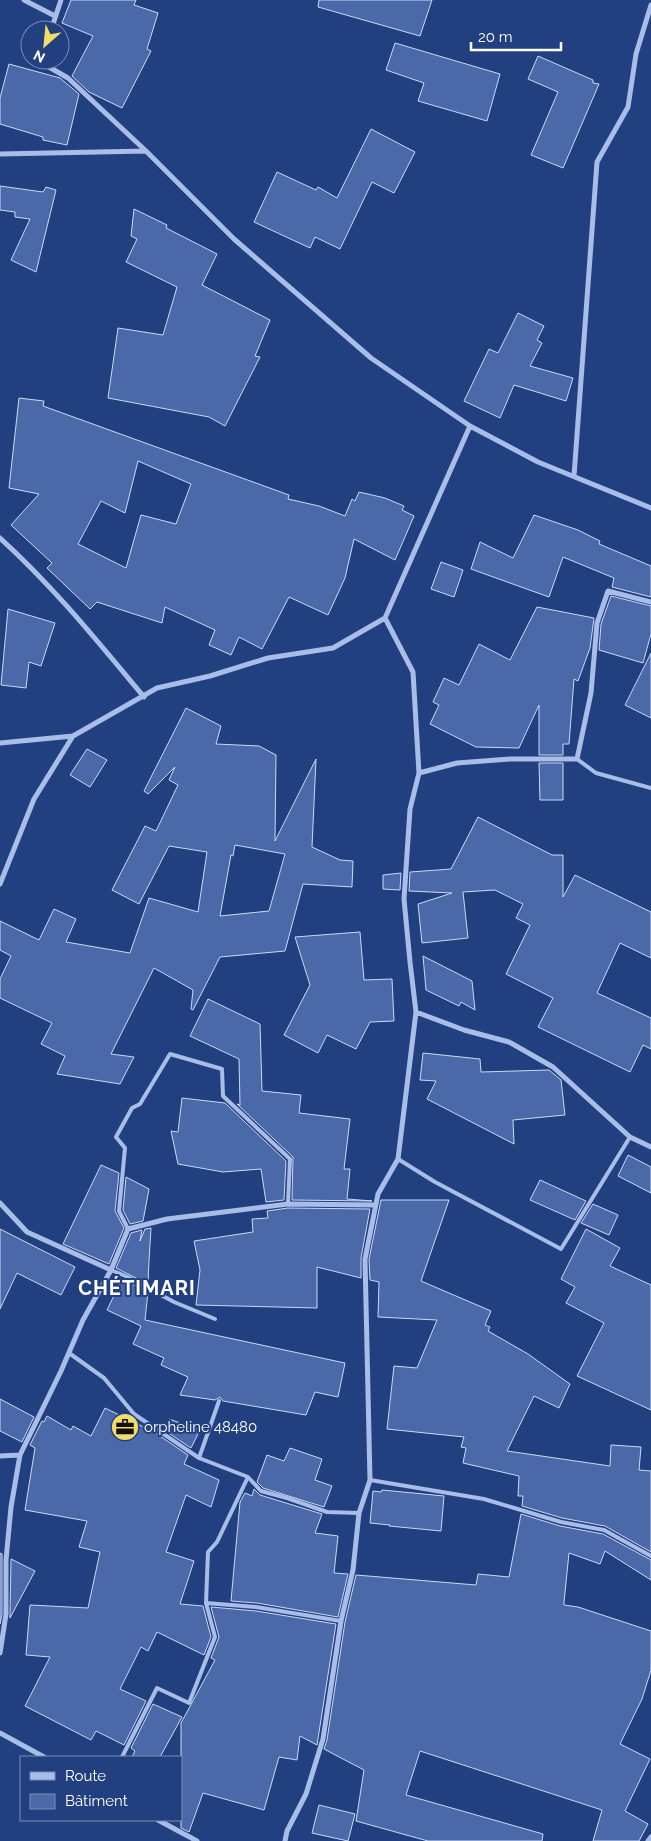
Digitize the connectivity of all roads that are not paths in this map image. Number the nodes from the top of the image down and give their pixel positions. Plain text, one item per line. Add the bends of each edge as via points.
1 (24, 0) edge
2 (61, 0) edge
3 (651, 6) edge
4 (55, 16) junction
5 (54, 20) edge
6 (53, 70) edge
7 (146, 151) junction
8 (0, 154) edge
9 (470, 426) junction
10 (574, 476) junction
11 (651, 508) edge
12 (0, 538) edge
13 (651, 602) edge
14 (385, 618) junction
15 (144, 696) junction
16 (72, 736) junction
17 (0, 743) edge
18 (577, 760) junction
19 (419, 773) junction
20 (651, 788) edge
21 (0, 884) edge
22 (416, 1012) junction
23 (630, 1137) junction
24 (651, 1147) edge
25 (398, 1159) junction
26 (0, 1202) edge
27 (288, 1204) junction
28 (376, 1205) junction
29 (128, 1229) junction
30 (111, 1270) junction
31 (215, 1320) dead end
32 (69, 1353) junction
33 (219, 1400) dead end
34 (20, 1455) junction
35 (0, 1456) edge
36 (199, 1458) junction
37 (248, 1476) junction
38 (370, 1480) junction
39 (359, 1513) junction
40 (651, 1556) edge
41 (206, 1603) junction
42 (341, 1621) junction
43 (0, 1652) edge
44 (0, 1733) edge
45 (42, 1756) edge
46 (123, 1756) edge
47 (160, 1821) edge
48 (651, 1837) edge
49 (197, 1841) edge
50 (286, 1841) edge
51 (648, 1841) edge

1 - 4 street
2 - 4 street
3 - 10 street via 636,54 628,107 597,162
4 - 5 street
6 - 7 street via 68,78
7 - 8 street
7 - 9 street via 234,239 371,358
9 - 10 street via 538,462
9 - 14 street
10 - 11 street
12 - 15 street via 65,602
13 - 18 street via 608,591 598,623 591,693
14 - 15 street via 333,648 268,658 158,688
14 - 19 street via 413,672
15 - 16 street
16 - 17 street
16 - 21 street via 34,800
18 - 19 street via 510,759 457,763
18 - 20 lane via 596,773
19 - 22 street via 410,809 404,898
22 - 23 street via 509,1042 553,1067
22 - 25 street
23 - 24 street
23 - 25 lane via 561,1250
25 - 28 street via 378,1194
26 - 30 street via 27,1232
27 - 28 street
27 - 29 street via 167,1218
27 - 29 lane via 290,1159 223,1096 222,1069 170,1054 140,1104 132,1108 116,1138 125,1148 119,1211
28 - 38 street via 365,1259
29 - 30 street
30 - 31 lane
30 - 32 street
32 - 34 street
32 - 36 lane via 104,1378 134,1414
33 - 36 lane
34 - 35 street
34 - 43 street via 11,1506 6,1614
36 - 37 lane
37 - 39 lane via 261,1491 327,1512
37 - 41 lane via 217,1542 208,1552
38 - 39 street
38 - 40 lane via 484,1499 561,1522 604,1530
39 - 42 street via 353,1570
41 - 42 lane via 256,1607
41 - 46 lane via 215,1637 188,1703 157,1688
42 - 50 street via 323,1739 306,1794 287,1831
44 - 45 street
47 - 49 street
48 - 51 street

